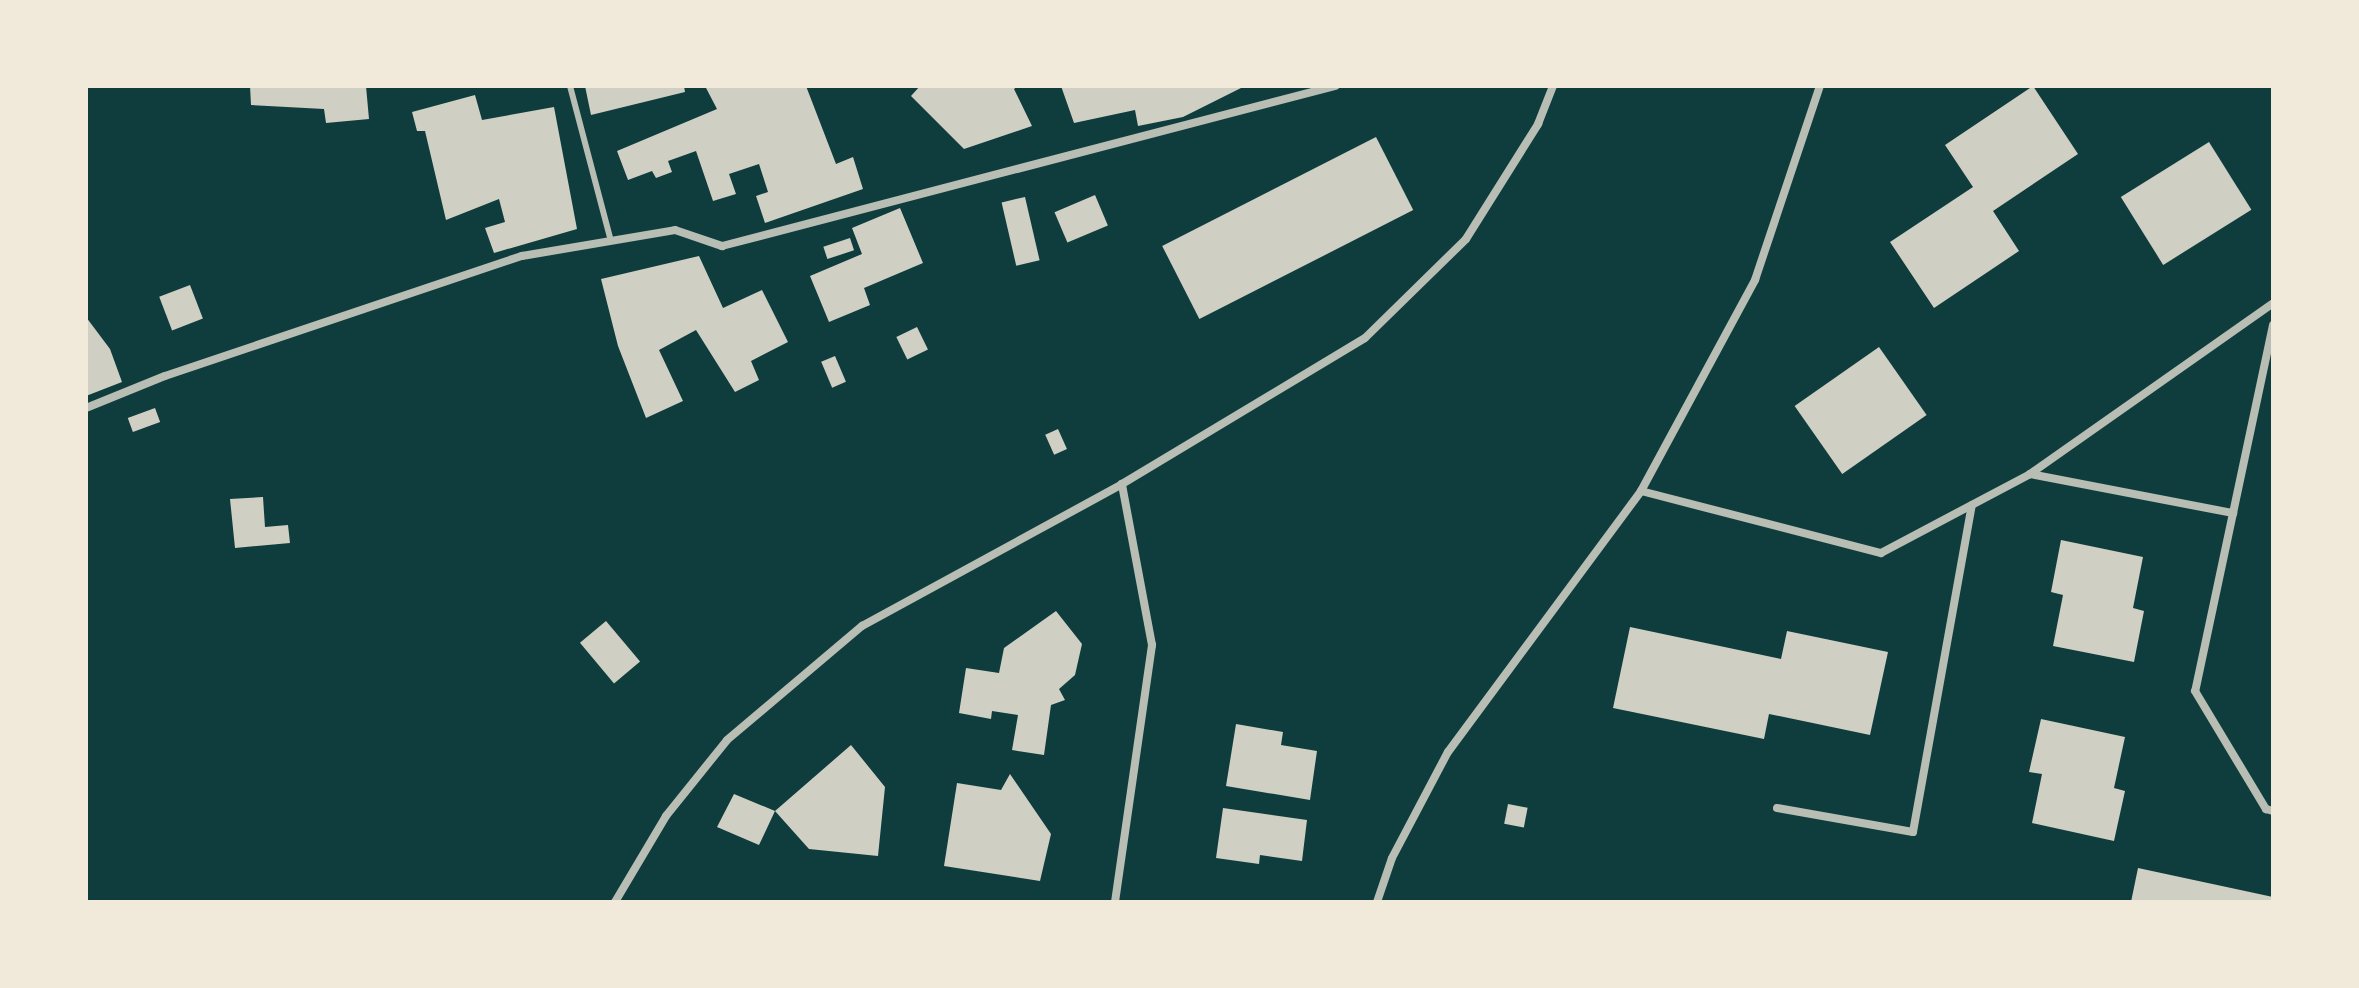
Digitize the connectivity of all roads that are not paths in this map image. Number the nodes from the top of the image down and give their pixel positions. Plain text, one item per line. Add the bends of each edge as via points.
1 (570, 86) edge
2 (1335, 86) edge
3 (1553, 86) edge
4 (1820, 86) edge
5 (611, 241) junction
6 (2273, 303) edge
7 (2273, 325) edge
8 (86, 408) edge
9 (2030, 474) junction
10 (1122, 484) junction
11 (1641, 491) junction
12 (1972, 505) junction
13 (2233, 513) junction
14 (1777, 808) dead end
15 (2273, 811) edge
16 (615, 902) edge
17 (1115, 902) edge
18 (1377, 902) edge

1 - 5 lane
2 - 5 street via 722,246 675,230
3 - 10 street via 1538,124 1466,239 1365,338
4 - 11 street via 1755,280
5 - 8 street via 522,256 165,376
6 - 9 street
7 - 13 street
9 - 12 street
9 - 13 street
10 - 16 street via 862,626 727,740 666,816
10 - 17 street via 1152,645
11 - 12 street via 1881,553
11 - 18 street via 1448,752 1392,858
12 - 14 street via 1913,832
13 - 15 street via 2195,691 2266,809

